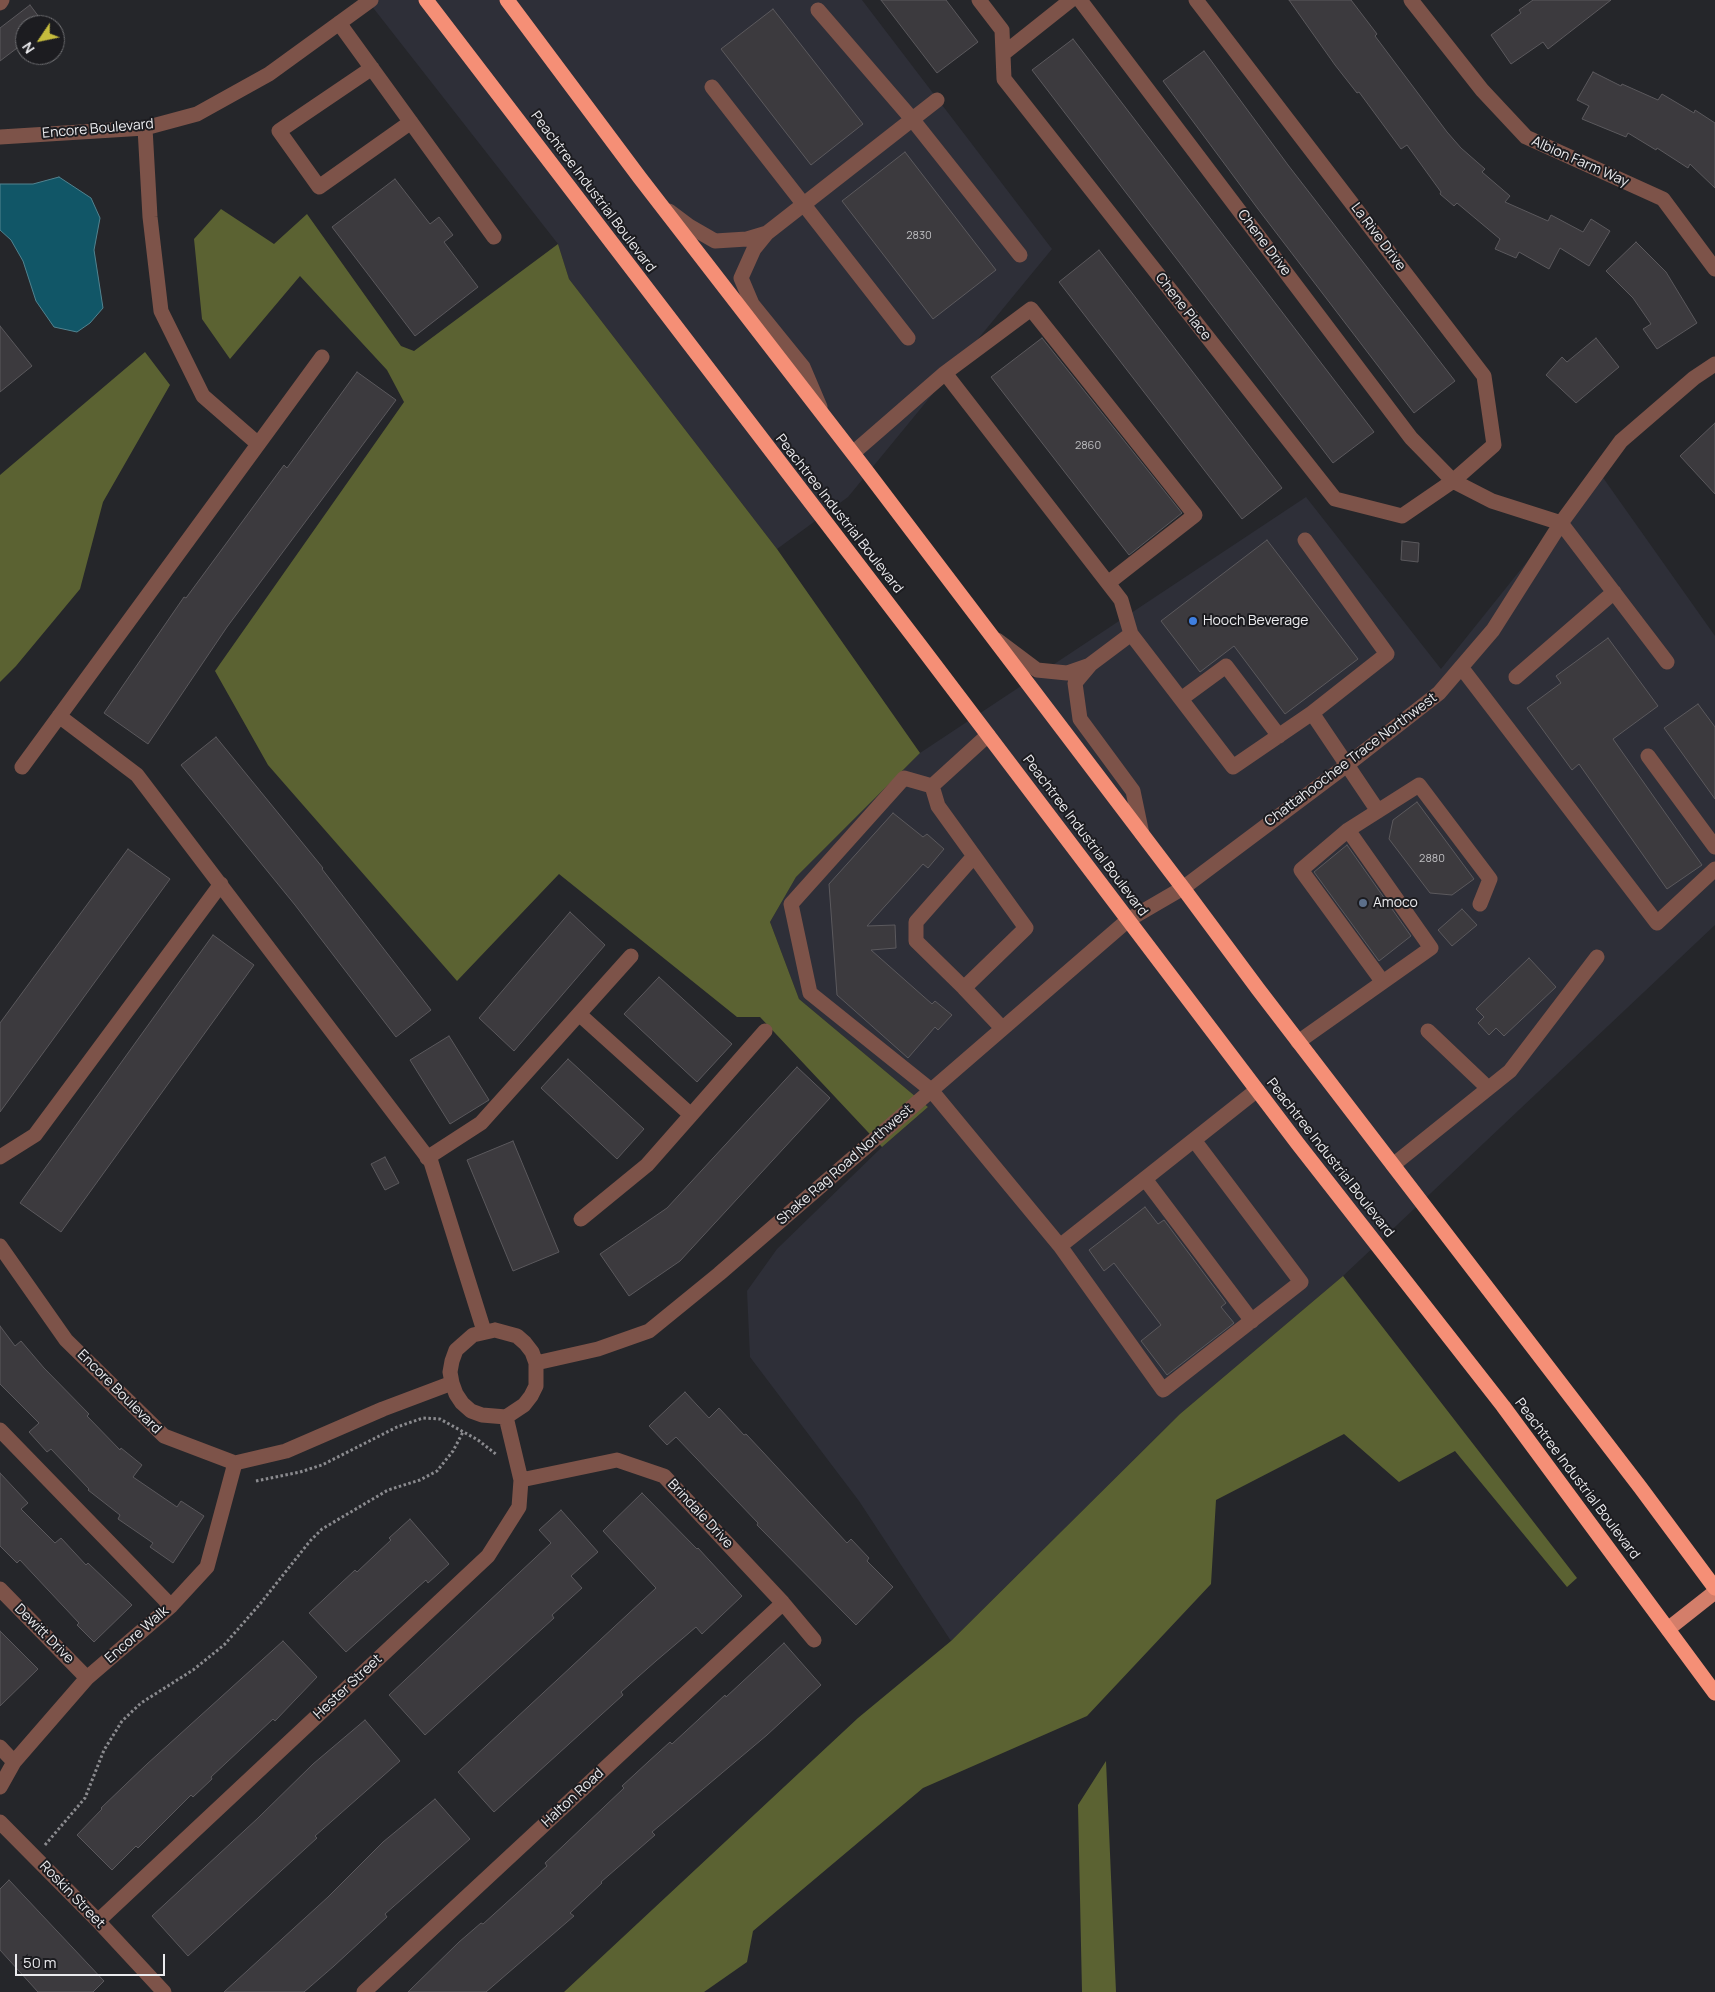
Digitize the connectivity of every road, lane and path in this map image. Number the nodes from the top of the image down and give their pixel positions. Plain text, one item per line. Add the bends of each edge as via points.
1 (2, 0) edge
2 (371, 0) edge
3 (426, 0) edge
4 (507, 0) edge
5 (979, 0) edge
6 (1071, 0) edge
7 (1080, 0) edge
8 (1196, 0) edge
9 (1418, 2) edge
10 (0, 3) edge
11 (818, 10) dead end
12 (339, 23) junction
13 (1003, 54) junction
14 (372, 68) junction
15 (712, 87) dead end
16 (937, 100) dead end
17 (912, 119) junction
18 (411, 122) junction
19 (145, 128) junction
20 (0, 137) edge
21 (804, 203) junction
22 (660, 204) junction
23 (767, 233) junction
24 (494, 237) dead end
25 (1020, 255) dead end
26 (1715, 269) edge
27 (908, 338) dead end
28 (322, 357) dead end
29 (1715, 364) edge
30 (945, 373) junction
31 (824, 415) junction
32 (257, 443) junction
33 (853, 453) junction
34 (1453, 481) junction
35 (1561, 523) junction
36 (1305, 540) dead end
37 (1108, 583) junction
38 (1614, 592) junction
39 (1131, 634) junction
40 (992, 636) junction
41 (1668, 662) dead end
42 (1091, 664) junction
43 (1461, 668) junction
44 (1516, 677) dead end
45 (1181, 699) junction
46 (1312, 714) junction
47 (59, 716) junction
48 (988, 736) junction
49 (1279, 736) junction
50 (1648, 756) dead end
51 (1348, 765) junction
52 (22, 767) dead end
53 (932, 786) junction
54 (1378, 811) junction
55 (1348, 830) junction
56 (1142, 834) junction
57 (1715, 846) edge
58 (974, 856) junction
59 (1715, 869) edge
60 (221, 884) junction
61 (1183, 888) junction
62 (1480, 904) dead end
63 (1128, 920) junction
64 (631, 956) dead end
65 (1597, 957) dead end
66 (1382, 981) junction
67 (964, 988) junction
68 (579, 1014) junction
69 (1002, 1028) junction
70 (765, 1031) dead end
71 (1428, 1031) dead end
72 (1298, 1042) junction
73 (1488, 1088) junction
74 (930, 1090) junction
75 (1257, 1090) junction
76 (691, 1115) junction
77 (1194, 1140) junction
78 (0, 1157) edge
79 (427, 1158) junction
80 (1393, 1165) junction
81 (1145, 1179) junction
82 (580, 1219) dead end
83 (0, 1246) edge
84 (1060, 1246) junction
85 (5, 1262) edge
86 (1252, 1321) junction
87 (484, 1331) junction
88 (536, 1363) junction
89 (452, 1384) junction
90 (506, 1417) junction
91 (0, 1430) edge
92 (463, 1432) junction
93 (498, 1462) dead end
94 (235, 1463) junction
95 (521, 1480) junction
96 (256, 1481) dead end
97 (0, 1590) edge
98 (1715, 1590) edge
99 (783, 1604) junction
100 (171, 1606) junction
101 (1668, 1629) junction
102 (814, 1640) dead end
103 (88, 1678) junction
104 (1715, 1693) edge
105 (0, 1747) edge
106 (14, 1762) junction
107 (0, 1787) edge
108 (0, 1822) edge
109 (34, 1855) junction
110 (98, 1921) junction
111 (164, 1992) edge
112 (364, 1992) edge

1 - 10 street
2 - 12 street, Encore Boulevard
3 - 48 highway, Peachtree Industrial Boulevard
4 - 22 highway
5 - 13 street, Chene Place via 1002,30
6 - 13 street
7 - 34 street, Chene Drive via 1411,438
8 - 34 street, La Rive Drive via 1484,376 1494,445
9 - 26 street, Albion Farm Way via 1482,90 1526,137 1663,199
11 - 17 street
12 - 14 street
12 - 19 street, Encore Boulevard via 269,74 197,114
13 - 34 street, Chene Place via 1004,79 1335,500 1402,516
14 - 18 street
14 - 18 street via 279,131 319,187
15 - 21 street
16 - 17 street
17 - 21 street
17 - 25 street
18 - 24 street
19 - 20 street, Encore Boulevard
19 - 32 street via 150,217 161,311 203,396
21 - 23 street
21 - 27 street
22 - 23 street via 715,242
22 - 31 highway
23 - 31 street via 754,249 741,278 752,304 803,367
28 - 32 street
29 - 35 street, Chattahoochee Trace Northwest via 1621,441
30 - 33 street
30 - 37 street
30 - 37 street via 1031,309 1195,515
31 - 33 highway
32 - 47 street
33 - 40 highway
34 - 35 street, Chene Drive via 1492,501
35 - 38 street
35 - 43 street, Chattahoochee Trace Northwest via 1493,630
36 - 46 street via 1387,654
37 - 39 street via 1121,600
38 - 41 street
38 - 44 street
39 - 42 street
39 - 45 street
40 - 42 street via 1037,670 1067,673
40 - 56 highway
42 - 56 street via 1075,683 1080,719 1133,791
43 - 51 street, Chattahoochee Trace Northwest via 1439,693
43 - 59 street via 1657,923
45 - 49 street via 1233,767
45 - 49 street via 1226,666
46 - 49 street
46 - 51 street
47 - 52 street
47 - 60 street via 137,774
48 - 53 street
48 - 63 highway, Peachtree Industrial Boulevard
50 - 57 street
51 - 54 street
51 - 61 street, Chattahoochee Trace Northwest
53 - 58 street via 938,806
53 - 74 street via 904,778 791,904 810,993
54 - 55 street
54 - 62 street via 1419,785 1490,879
55 - 66 street via 1301,870
55 - 66 street via 1431,948
56 - 61 highway
58 - 67 street via 916,922 916,941
58 - 67 street via 1026,928
60 - 78 street via 35,1135
60 - 79 street
61 - 63 street, Chattahoochee Trace Northwest
61 - 72 highway
63 - 69 street, Shake Rag Road Northwest
63 - 75 highway, Peachtree Industrial Boulevard
64 - 68 street
65 - 73 street via 1510,1070
66 - 72 street
67 - 69 street
68 - 76 street
68 - 79 street via 481,1124
69 - 74 street, Shake Rag Road Northwest
70 - 76 street
71 - 73 street
72 - 80 highway
73 - 80 street
74 - 84 street
74 - 88 street, Shake Rag Road Northwest via 649,1331 598,1349
75 - 77 street
75 - 101 highway, Peachtree Industrial Boulevard via 1503,1406
76 - 82 street via 647,1165
77 - 81 street
77 - 86 street via 1301,1282
79 - 87 street via 431,1162
80 - 98 highway
81 - 84 street
81 - 86 street
83 - 85 street, Encore Boulevard
84 - 86 street via 1163,1390
85 - 94 street, Encore Boulevard via 66,1340 164,1436
87 - 88 street via 495,1330 516,1336 529,1348
87 - 89 street via 473,1335 456,1350 451,1366
88 - 90 street via 536,1380 531,1396
89 - 90 street via 459,1399 471,1411
89 - 94 street via 286,1450
90 - 95 street, Hester Street
91 - 100 street
92 - 93 path via 496,1455
92 - 96 path via 440,1420 423,1418 397,1427 322,1465
92 - 109 path via 437,1471 388,1490 322,1529 224,1645 194,1670 141,1703 122,1721 104,1750 85,1798 52,1839
94 - 100 street, Encore Walk via 207,1567
95 - 99 street, Brindale Drive via 617,1460 664,1476
95 - 110 street, Hester Street via 519,1507 488,1556
97 - 103 street, Dewitt Drive
98 - 101 main road
99 - 102 street, Brindale Drive
99 - 112 street, Halton Road
100 - 103 street, Encore Walk
101 - 104 highway, Peachtree Industrial Boulevard
103 - 106 street, Encore Walk
105 - 106 street
106 - 107 street, Encore Walk
108 - 109 street, Roskin Street
109 - 110 street, Roskin Street
110 - 111 street, Roskin Street

